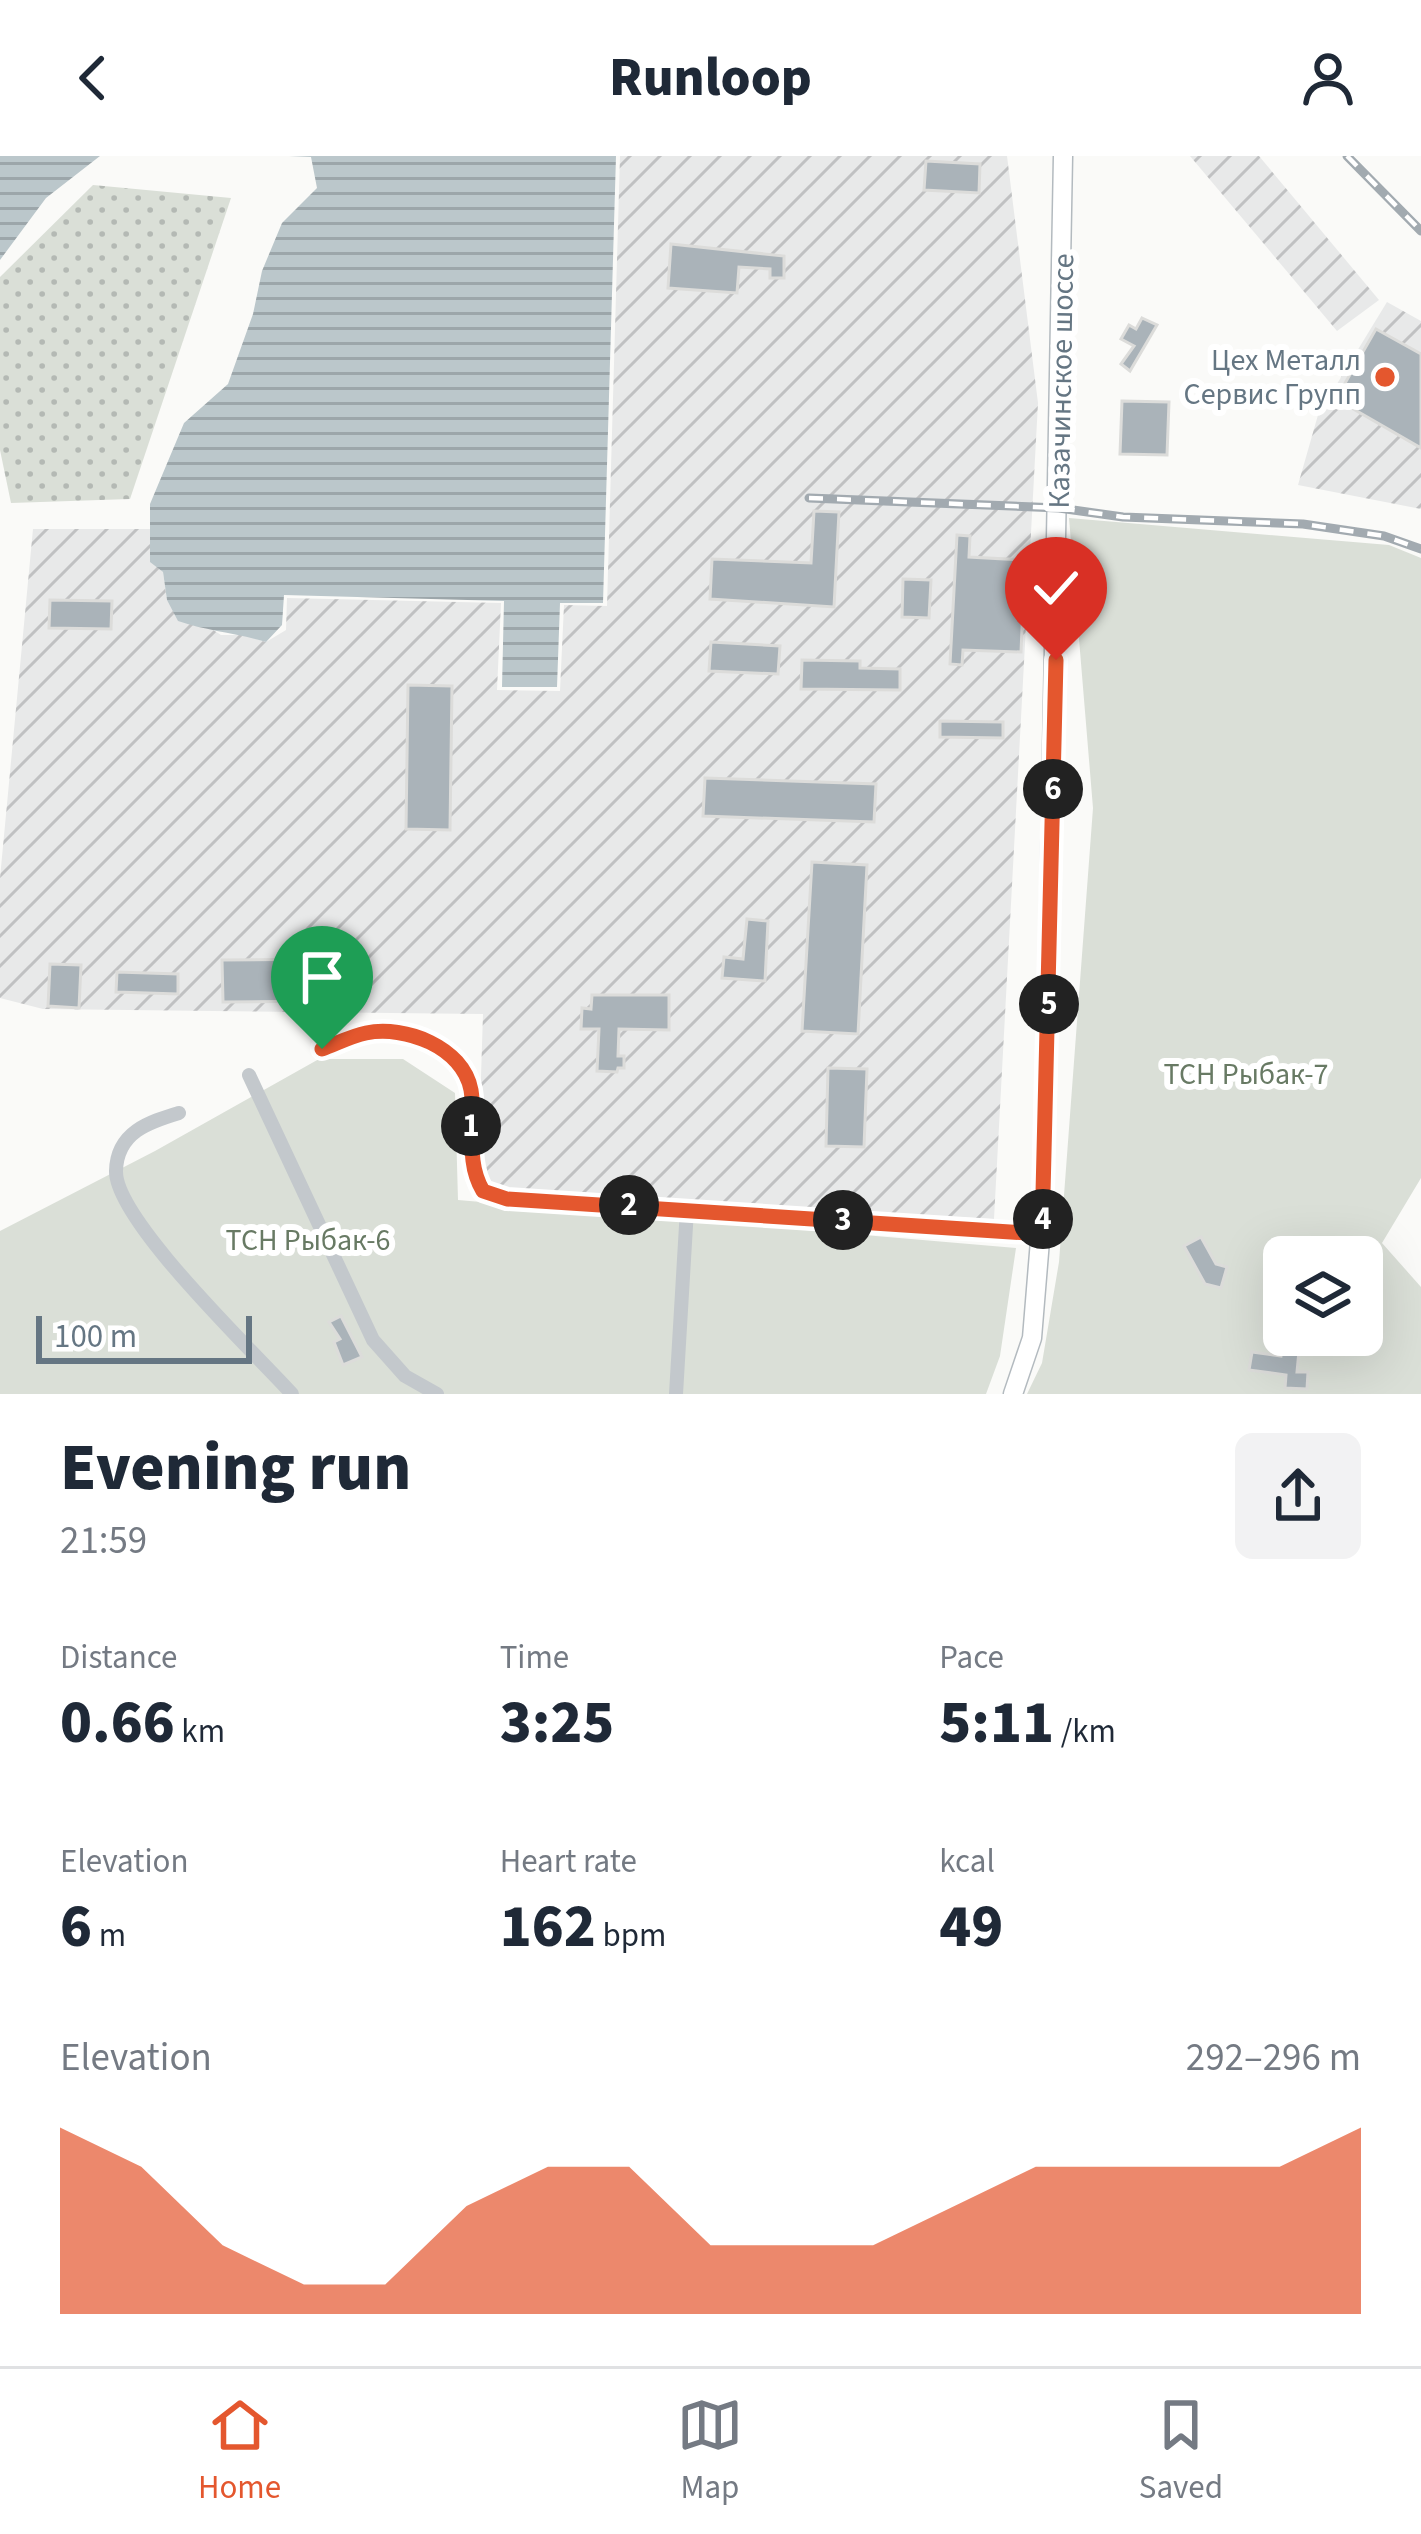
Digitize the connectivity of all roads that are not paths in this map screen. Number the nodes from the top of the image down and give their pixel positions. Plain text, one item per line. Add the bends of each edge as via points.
1 (1064, 156) edge
2 (322, 1049) dead end
3 (249, 1075) dead end
4 (179, 1113) dead end
5 (687, 1209) junction
6 (1042, 1234) junction
7 (292, 1394) edge
8 (437, 1394) edge
9 (676, 1394) edge
10 (1013, 1394) edge

1 - 6 main road, Казачинское шоссе
2 - 5 street via 368,1033 407,1033 454,1057 471,1088 472,1172 483,1191
3 - 8 street via 373,1340 405,1376
4 - 7 street via 142,1124 127,1141 116,1169 123,1198 146,1234
5 - 6 street
5 - 9 street
6 - 10 main road, Казачинское шоссе via 1032,1338

